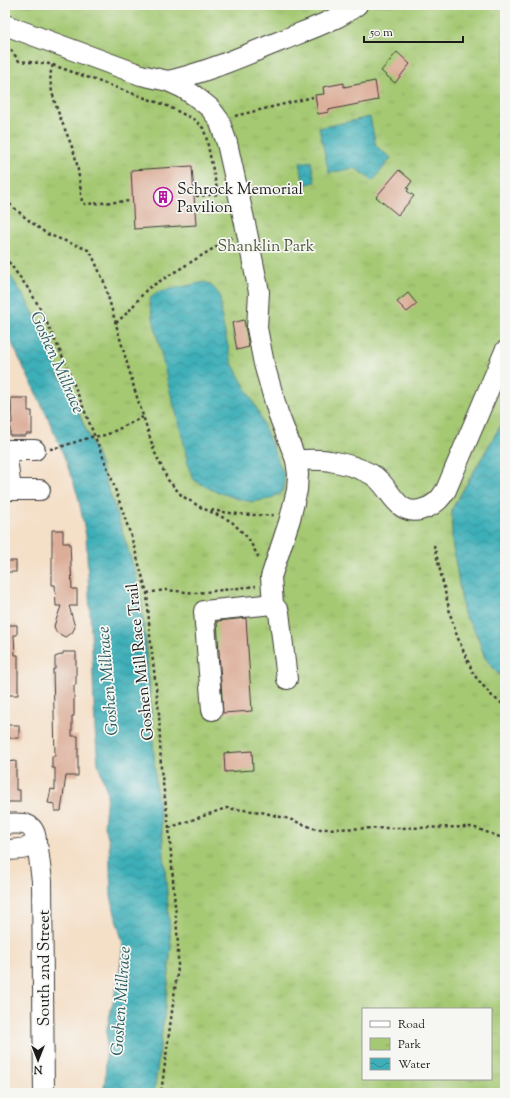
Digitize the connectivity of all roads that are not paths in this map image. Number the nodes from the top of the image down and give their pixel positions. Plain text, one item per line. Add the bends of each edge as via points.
1 (357, 5) edge
2 (5, 25) edge
3 (168, 81) junction
4 (505, 351) edge
5 (6, 450) edge
6 (35, 450) dead end
7 (296, 460) junction
8 (8, 490) edge
9 (40, 490) dead end
10 (273, 604) junction
11 (287, 679) dead end
12 (212, 710) dead end
13 (5, 824) edge
14 (34, 844) junction
15 (5, 850) edge
16 (44, 1093) edge

1 - 3 street via 350,11 299,33 191,76
2 - 3 street via 141,75
3 - 7 street via 183,88 210,108 219,120 227,143 259,292 257,328 264,364 278,413
4 - 7 street via 446,490 432,506 416,511 399,506 385,486 372,475 356,468 330,461
5 - 6 street
5 - 8 street
7 - 10 street via 297,490 271,578
8 - 9 street
10 - 11 street via 278,612
10 - 12 street via 204,611
13 - 14 street, South 2nd Street via 29,825 36,834
14 - 15 street via 24,849
14 - 16 street, South 2nd Street via 38,849 42,881

